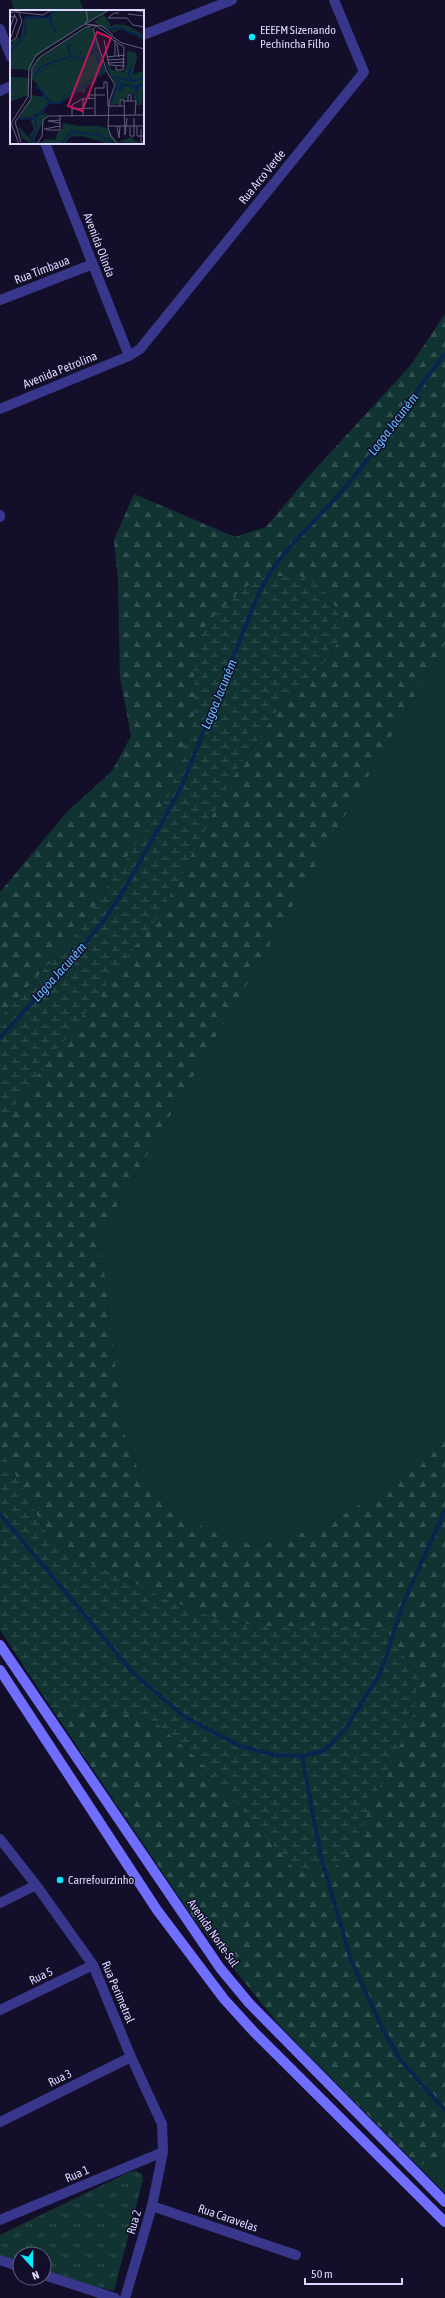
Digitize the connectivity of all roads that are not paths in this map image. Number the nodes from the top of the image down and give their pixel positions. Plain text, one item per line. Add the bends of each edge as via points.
1 (232, 0) edge
2 (334, 0) edge
3 (0, 30) edge
4 (144, 35) edge
5 (10, 55) edge
6 (10, 86) edge
7 (0, 91) edge
8 (45, 144) edge
9 (93, 264) junction
10 (0, 300) edge
11 (129, 356) junction
12 (0, 408) edge
13 (0, 1645) edge
14 (0, 1670) edge
15 (0, 1840) edge
16 (36, 1885) junction
17 (0, 1903) edge
18 (93, 1965) junction
19 (0, 2010) edge
20 (131, 2057) junction
21 (0, 2122) edge
22 (163, 2152) junction
23 (445, 2202) edge
24 (152, 2206) junction
25 (0, 2220) edge
26 (445, 2222) edge
27 (296, 2255) dead end
28 (0, 2260) edge
29 (12, 2264) edge
30 (52, 2278) edge
31 (115, 2298) edge
32 (125, 2298) edge

1 - 4 street
2 - 11 street, Rua Arco Verde via 364,72 140,349
3 - 5 street
6 - 7 street
8 - 9 street, Avenida Olinda
9 - 10 street, Rua Timbaua
9 - 11 street, Avenida Olinda
11 - 12 street, Avenida Petrolina
13 - 23 main road, Avenida Norte-Sul via 220,1968 249,2003
14 - 26 main road via 157,1910 224,1999
15 - 16 street, Rua Perimetral
16 - 17 street
16 - 18 street, Rua Perimetral
18 - 19 street, Rua 5
18 - 20 street, Rua Perimetral
20 - 21 street, Rua 3
20 - 22 street, Rua Perimetral via 162,2124
22 - 24 street, Rua 2
22 - 25 street, Rua 1
24 - 27 street, Rua Caravelas
24 - 32 street, Rua 2
28 - 29 street
30 - 31 street

